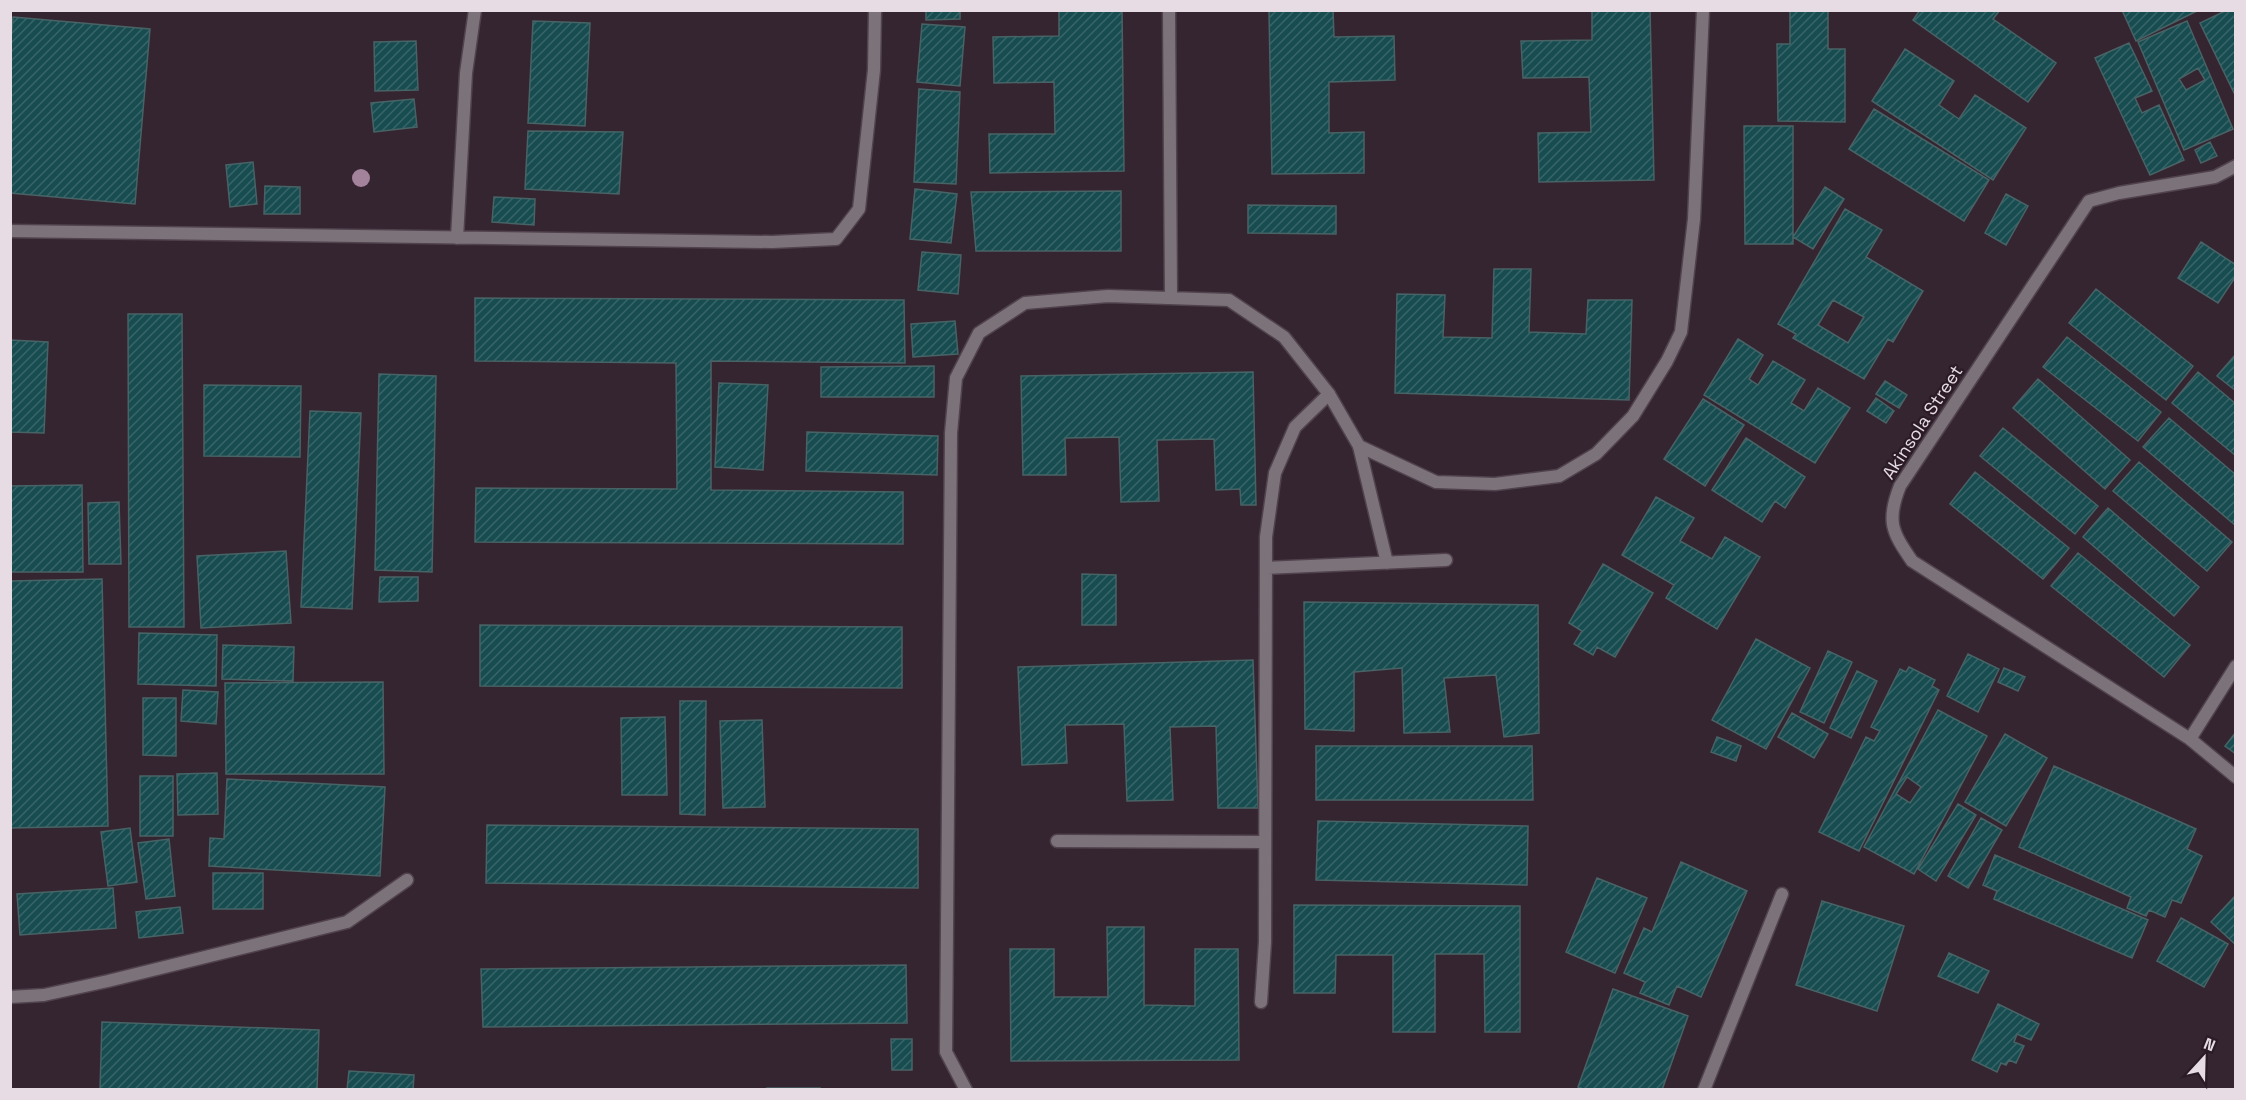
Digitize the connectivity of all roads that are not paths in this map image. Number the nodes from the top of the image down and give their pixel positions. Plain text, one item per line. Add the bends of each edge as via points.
1 (475, 10) edge
2 (875, 10) edge
3 (1169, 10) edge
4 (1703, 10) edge
5 (2235, 165) edge
6 (10, 231) edge
7 (457, 238) junction
8 (1171, 298) junction
9 (1329, 394) junction
10 (1359, 446) junction
11 (1446, 560) dead end
12 (1387, 563) junction
13 (1266, 568) junction
14 (2235, 666) edge
15 (2190, 739) junction
16 (2235, 777) edge
17 (1057, 841) dead end
18 (1264, 842) junction
19 (408, 880) dead end
20 (1782, 894) dead end
21 (10, 997) edge
22 (1261, 1002) dead end
23 (966, 1089) edge
24 (1704, 1089) edge

1 - 7 street via 466,73
2 - 7 street via 874,70 859,209 836,239 772,242
3 - 8 street
4 - 10 street via 1694,219 1681,332 1633,416 1596,454 1559,476 1495,484 1436,482
5 - 15 street, Akinsola Street via 2215,177 2089,201 1900,486 1892,506 1894,536 1912,561
6 - 7 street
8 - 9 street via 1229,300 1284,337
8 - 23 street via 1108,296 1025,303 979,333 956,378 951,433 946,1052
9 - 10 street
9 - 13 street via 1295,427 1275,472
10 - 12 street
11 - 12 street
12 - 13 street
13 - 18 street
14 - 15 street
15 - 16 street, Akinsola Street
17 - 18 street
18 - 22 street
19 - 21 street via 347,922 97,984 44,995
20 - 24 street

